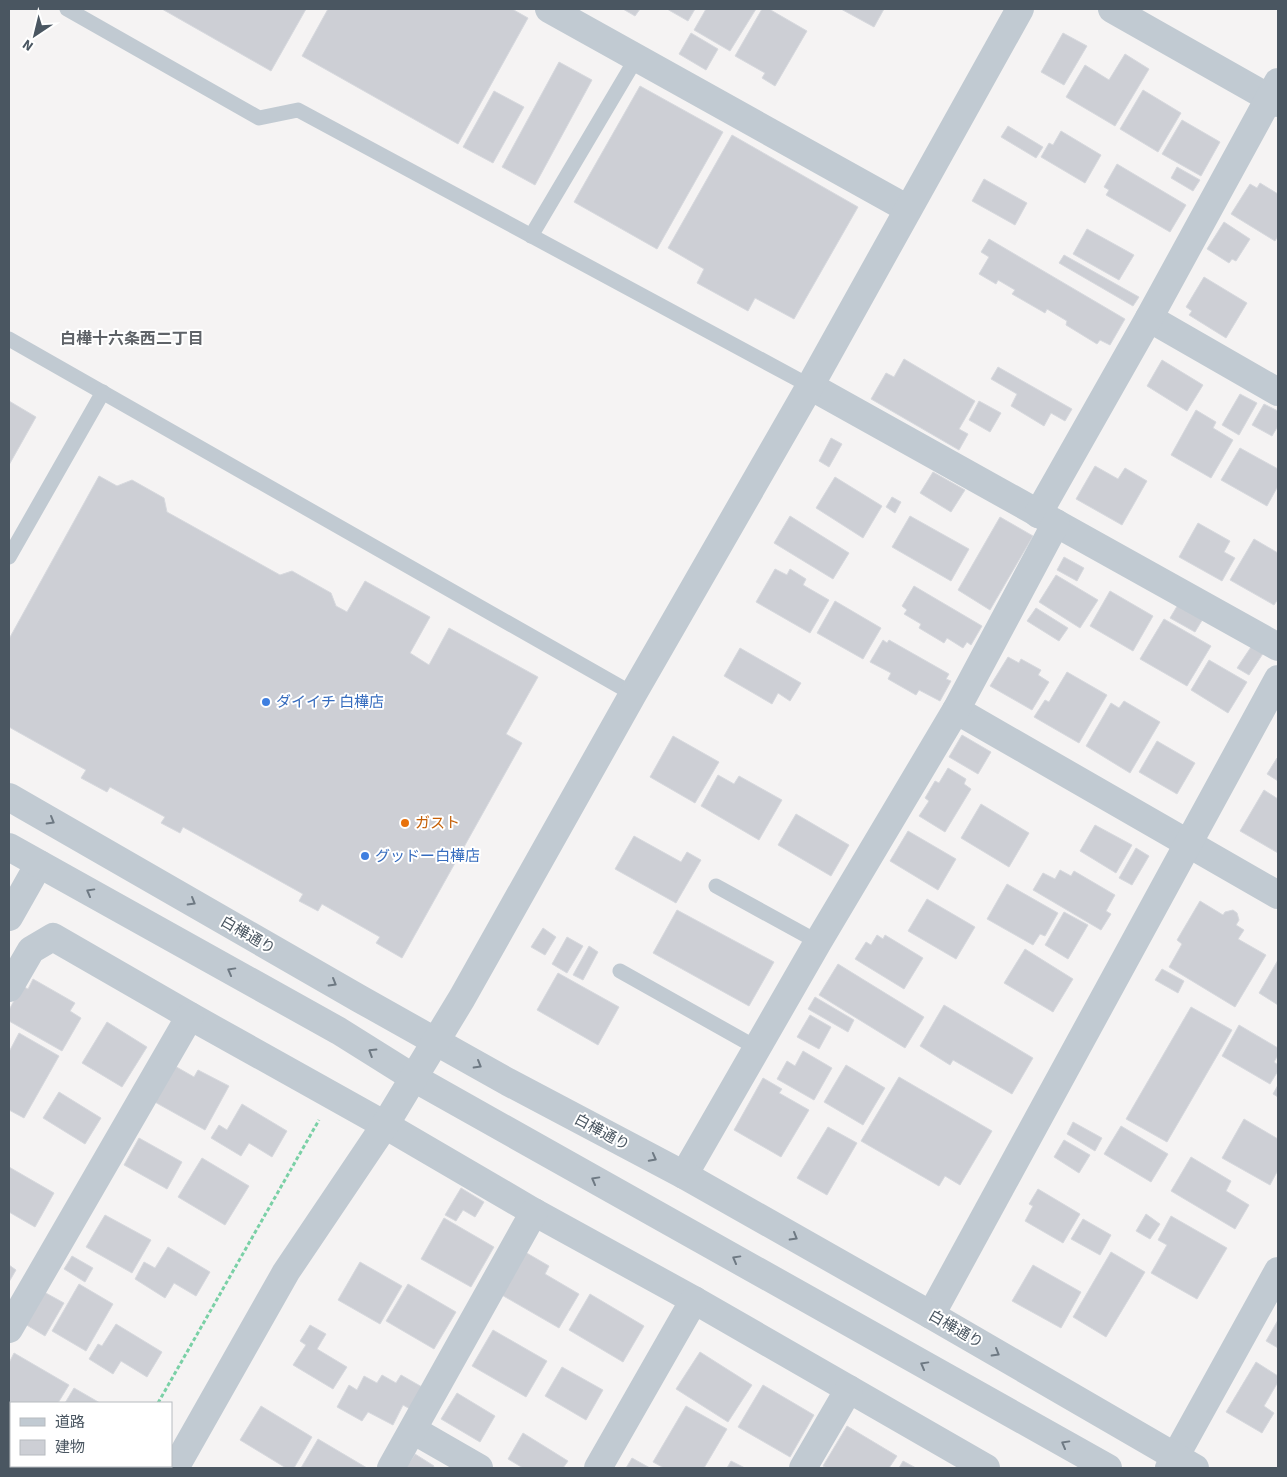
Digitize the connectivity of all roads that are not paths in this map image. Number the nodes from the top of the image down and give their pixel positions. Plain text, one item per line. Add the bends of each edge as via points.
1 (67, 9) edge
2 (549, 9) edge
3 (1020, 9) edge
4 (1112, 9) edge
5 (637, 58) junction
6 (1275, 95) edge
7 (908, 209) junction
8 (531, 236) junction
9 (1149, 318) junction
10 (9, 339) edge
11 (810, 386) junction
12 (103, 392) junction
13 (1278, 392) edge
14 (1047, 518) junction
15 (9, 557) edge
16 (1278, 647) edge
17 (1278, 679) edge
18 (633, 694) junction
19 (956, 710) junction
20 (9, 797) edge
21 (1188, 844) junction
22 (9, 847) edge
23 (39, 864) junction
24 (716, 886) dead end
25 (1278, 895) edge
26 (9, 917) edge
27 (818, 942) junction
28 (620, 972) dead end
29 (9, 988) edge
30 (190, 1016) junction
31 (436, 1041) junction
32 (757, 1048) junction
33 (414, 1078) junction
34 (385, 1125) junction
35 (684, 1175) junction
36 (534, 1212) junction
37 (1278, 1271) edge
38 (694, 1300) junction
39 (931, 1315) junction
40 (9, 1329) edge
41 (849, 1389) junction
42 (413, 1430) junction
43 (1180, 1465) edge
44 (175, 1468) edge
45 (391, 1468) edge
46 (479, 1468) edge
47 (598, 1468) edge
48 (803, 1468) edge
49 (985, 1468) edge
50 (1108, 1468) edge

1 - 8 lane via 258,118 298,110
2 - 5 street
3 - 7 street
4 - 6 street
5 - 7 street
5 - 8 lane
6 - 9 street
7 - 11 street
8 - 11 lane
9 - 13 street
9 - 14 street
10 - 12 lane
11 - 14 street
11 - 18 street
12 - 15 lane
12 - 18 lane
14 - 16 street
14 - 19 street
17 - 21 street
18 - 31 street
19 - 21 street
19 - 27 street
20 -> 31 street, 白樺通り
21 - 25 street
21 - 39 street
22 - 23 street
23 - 26 street
33 -> 23 street via 338,1031
24 - 27 lane
27 - 32 street
28 - 32 lane
29 - 30 street via 31,950 53,937
30 - 34 street
30 - 40 street
31 - 33 street
31 -> 35 street, 白樺通り
32 - 35 street
33 - 34 street
50 -> 33 street
34 - 36 street
34 - 44 street via 286,1272
35 -> 39 street, 白樺通り
36 - 38 street
36 - 42 street
37 - 43 street
38 - 41 street
38 - 47 street
39 -> 43 street, 白樺通り
41 - 48 street
41 - 49 street
42 - 45 street
42 - 46 street

